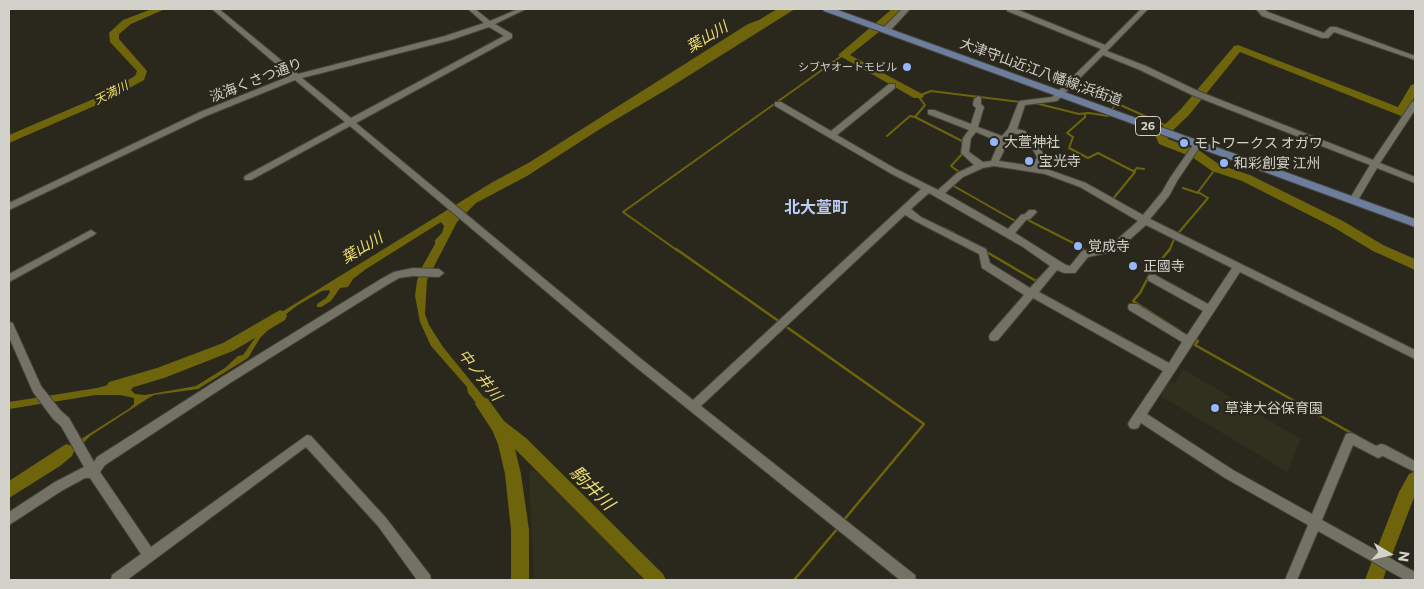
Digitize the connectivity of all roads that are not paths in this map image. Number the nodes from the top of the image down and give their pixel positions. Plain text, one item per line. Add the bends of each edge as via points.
1 (215, 9) edge
2 (471, 9) edge
3 (516, 9) edge
4 (523, 9) edge
5 (826, 9) edge
6 (906, 9) edge
7 (1010, 9) edge
8 (1144, 9) edge
9 (1260, 9) edge
10 (487, 22) junction
11 (880, 28) junction
12 (1104, 50) junction
13 (1415, 58) edge
14 (293, 75) junction
15 (892, 86) dead end
16 (1061, 94) junction
17 (978, 99) dead end
18 (778, 104) dead end
19 (1415, 104) edge
20 (931, 112) dead end
21 (350, 123) junction
22 (974, 130) junction
23 (1012, 130) junction
24 (831, 135) junction
25 (1003, 140) junction
26 (1198, 144) junction
27 (994, 162) junction
28 (1375, 164) junction
29 (981, 165) junction
30 (1036, 168) junction
31 (248, 178) dead end
32 (1415, 180) edge
33 (926, 190) junction
34 (939, 194) junction
35 (1354, 200) junction
36 (9, 202) edge
37 (9, 207) edge
38 (905, 210) junction
39 (1032, 212) dead end
40 (1144, 220) junction
41 (1415, 223) edge
42 (91, 233) dead end
43 (1008, 234) junction
44 (1056, 265) junction
45 (1238, 267) junction
46 (438, 273) dead end
47 (9, 278) edge
48 (1152, 278) dead end
49 (1031, 293) junction
50 (1133, 307) dead end
51 (1210, 310) junction
52 (9, 326) edge
53 (994, 337) dead end
54 (1189, 341) junction
55 (1415, 355) edge
56 (1170, 369) junction
57 (694, 406) junction
58 (1415, 467) edge
59 (93, 472) junction
60 (9, 519) edge
61 (1315, 524) junction
62 (150, 556) junction
63 (1415, 579) edge
64 (117, 580) edge
65 (425, 580) edge
66 (910, 580) edge
67 (1291, 580) edge

1 - 14 street
2 - 10 street
3 - 10 street, 淡海くさつ通り
4 - 10 street, 淡海くさつ通り
5 - 11 main road, 大津守山近江八幡線;浜街道 / 26
6 - 11 street
7 - 12 street
8 - 12 street
9 - 13 street via 1265,14 1325,36 1333,29
10 - 14 street, 淡海くさつ通り via 448,38
10 - 21 street via 509,36
11 - 16 main road, 大津守山近江八幡線;浜街道 / 26
12 - 16 street
12 - 28 street via 1195,93
14 - 21 street
14 - 36 street, 淡海くさつ通り via 192,115
14 - 37 street, 淡海くさつ通り via 202,114
15 - 24 street
16 - 23 street via 1054,99 1022,103
16 - 26 main road, 大津守山近江八幡線;浜街道 / 26
17 - 22 street via 980,107
18 - 24 street
19 - 28 street
20 - 22 street
21 - 31 street
21 - 57 street
22 - 25 street
22 - 29 street via 967,138 965,153
23 - 25 street
23 - 30 street via 1042,141 1037,150 1041,157
24 - 33 street
25 - 27 street
26 - 35 main road, 大津守山近江八幡線;浜街道 / 26
26 - 40 street via 1166,194
27 - 29 street
27 - 30 street
28 - 32 street
28 - 35 street
29 - 34 street via 960,175
30 - 40 street via 1083,185
33 - 34 street
33 - 38 street
34 - 43 street
35 - 41 main road, 大津守山近江八幡線;浜街道 / 26
38 - 49 street via 983,252 985,265
38 - 57 street
39 - 43 street
40 - 44 street via 1114,248 1085,254 1072,270
40 - 45 street
42 - 47 street
43 - 44 street
44 - 49 street
45 - 51 street
45 - 55 street
46 - 59 street via 414,272 397,275 384,282 113,453
48 - 51 street
49 - 53 street
49 - 56 street
50 - 54 street
51 - 54 street
52 - 59 street via 36,389 65,422
54 - 56 street
56 - 61 street via 1137,420
57 - 66 street
58 - 61 street via 1381,449 1378,453 1350,438
59 - 60 street via 83,473
59 - 62 street
61 - 63 street
61 - 67 street
62 - 64 street
62 - 65 street via 307,440 382,522

